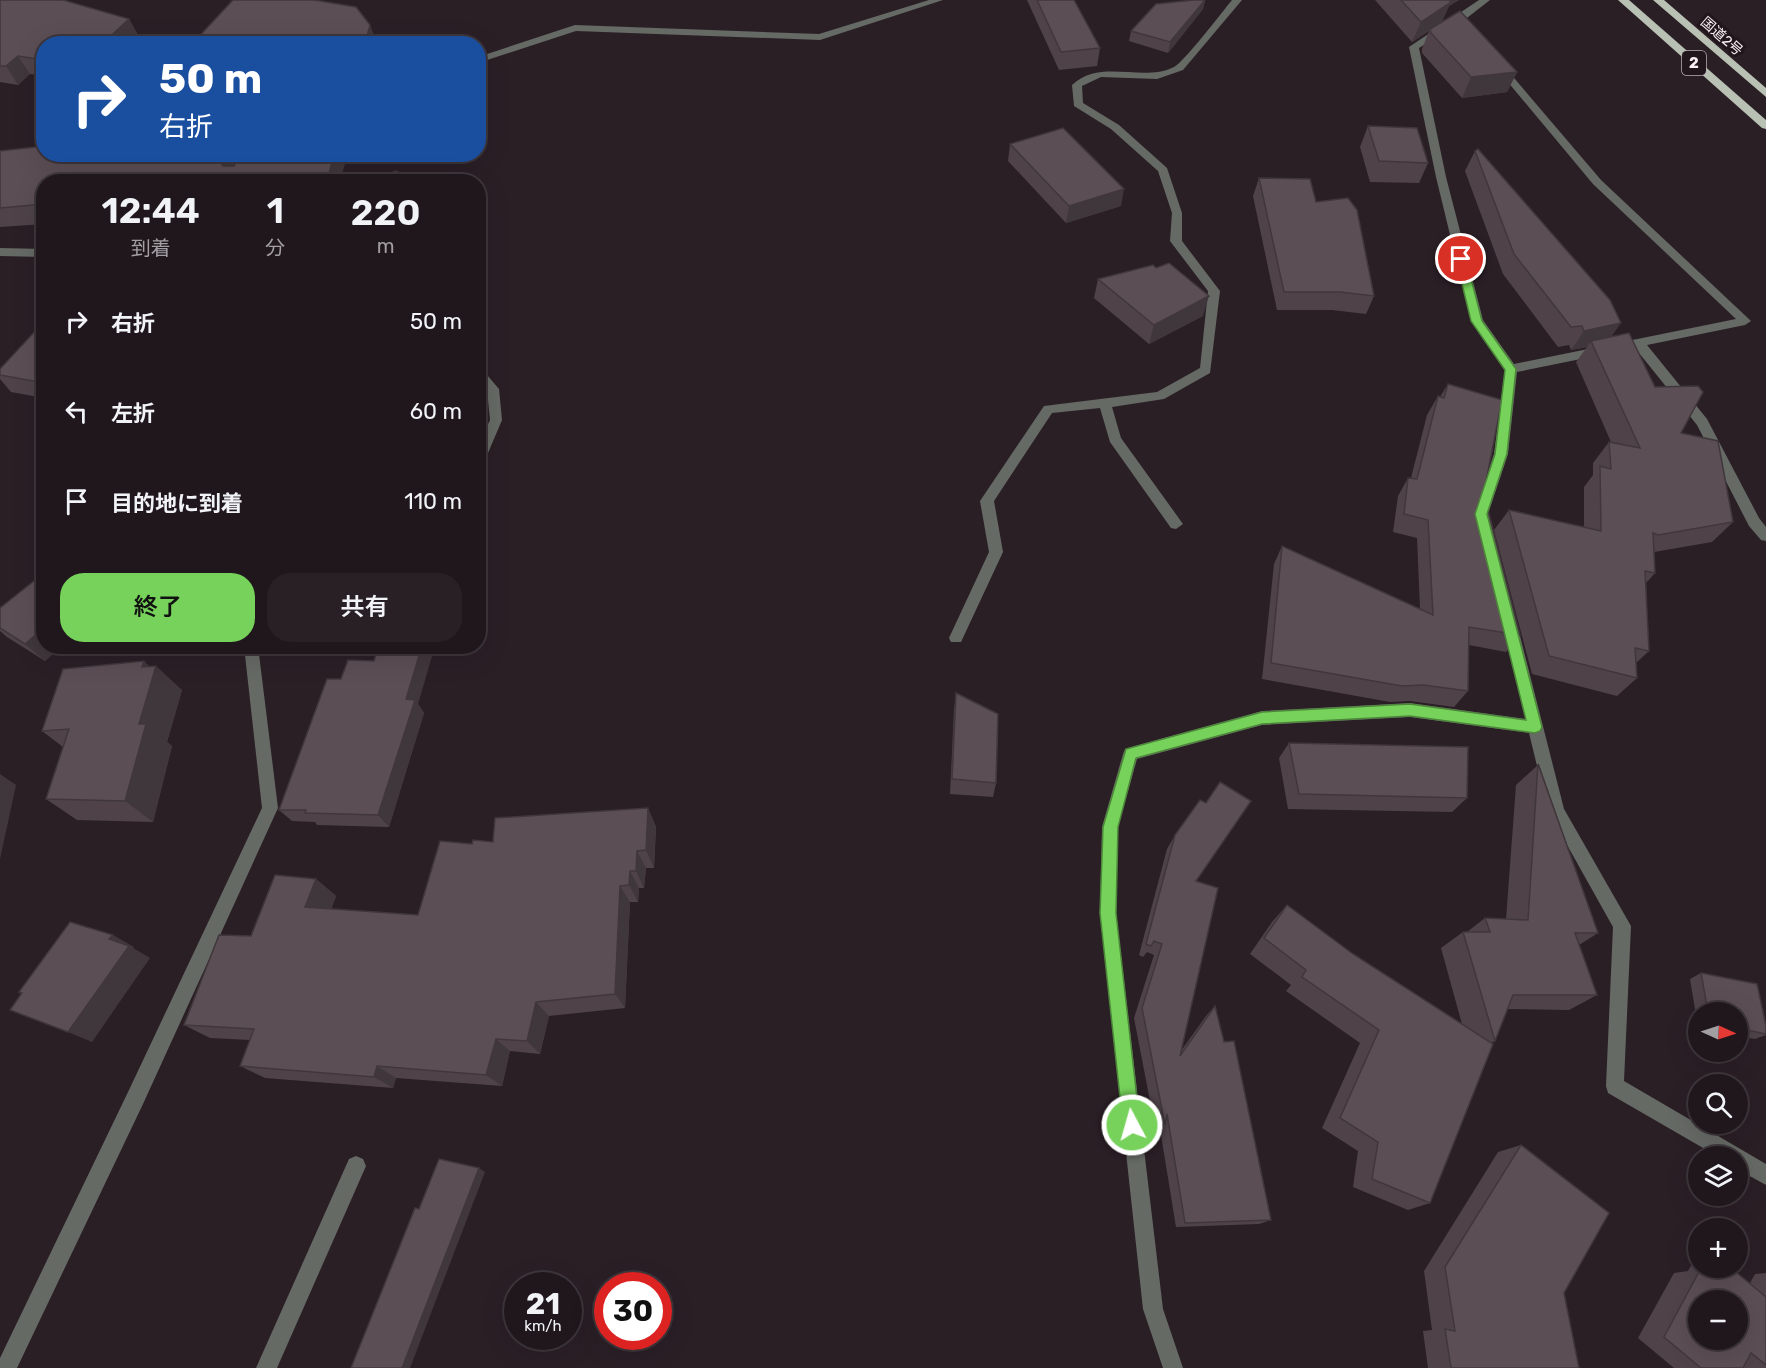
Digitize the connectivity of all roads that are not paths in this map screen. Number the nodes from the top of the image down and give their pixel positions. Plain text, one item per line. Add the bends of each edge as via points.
1 (938, 0) edge
2 (1237, 0) edge
3 (1485, 0) edge
4 (1623, 0) edge
5 (1658, 0) edge
6 (1490, 55) edge
7 (486, 57) edge
8 (1766, 94) edge
9 (1766, 126) edge
10 (0, 252) edge
11 (36, 253) edge
12 (1638, 343) junction
13 (1510, 369) junction
14 (486, 381) edge
15 (1105, 402) junction
16 (486, 442) edge
17 (1176, 524) dead end
18 (1766, 536) edge
19 (1487, 537) edge
20 (1505, 606) edge
21 (956, 638) dead end
22 (251, 654) edge
23 (1535, 727) junction
24 (1717, 1146) edge
25 (1748, 1164) edge
26 (356, 1166) dead end
27 (1766, 1175) edge
28 (6, 1368) edge
29 (266, 1368) edge
30 (1173, 1368) edge

1 - 7 street via 820,37 575,28
2 - 15 street via 1180,68 1157,76 1099,74 1077,85 1077,104 1115,127 1163,170 1177,213 1176,241 1214,291 1206,370 1160,396
3 - 13 street via 1463,24 1414,47 1477,321
4 - 9 highway, 2
5 - 8 highway, 国道2号 / 2
6 - 12 street via 1597,182 1745,321
10 - 11 street
12 - 13 street
12 - 18 street via 1702,422 1754,522
13 - 19 street via 1501,454 1481,514
14 - 16 street via 493,389 496,420
15 - 17 street via 1115,439
15 - 21 street via 1048,409 987,501 996,552
20 - 23 street
22 - 28 street via 270,808
23 - 24 street via 1556,811 1622,926 1615,1086
23 - 30 street via 1410,710 1262,718 1131,754 1110,827 1108,913 1153,1310
25 - 27 street
26 - 29 street

